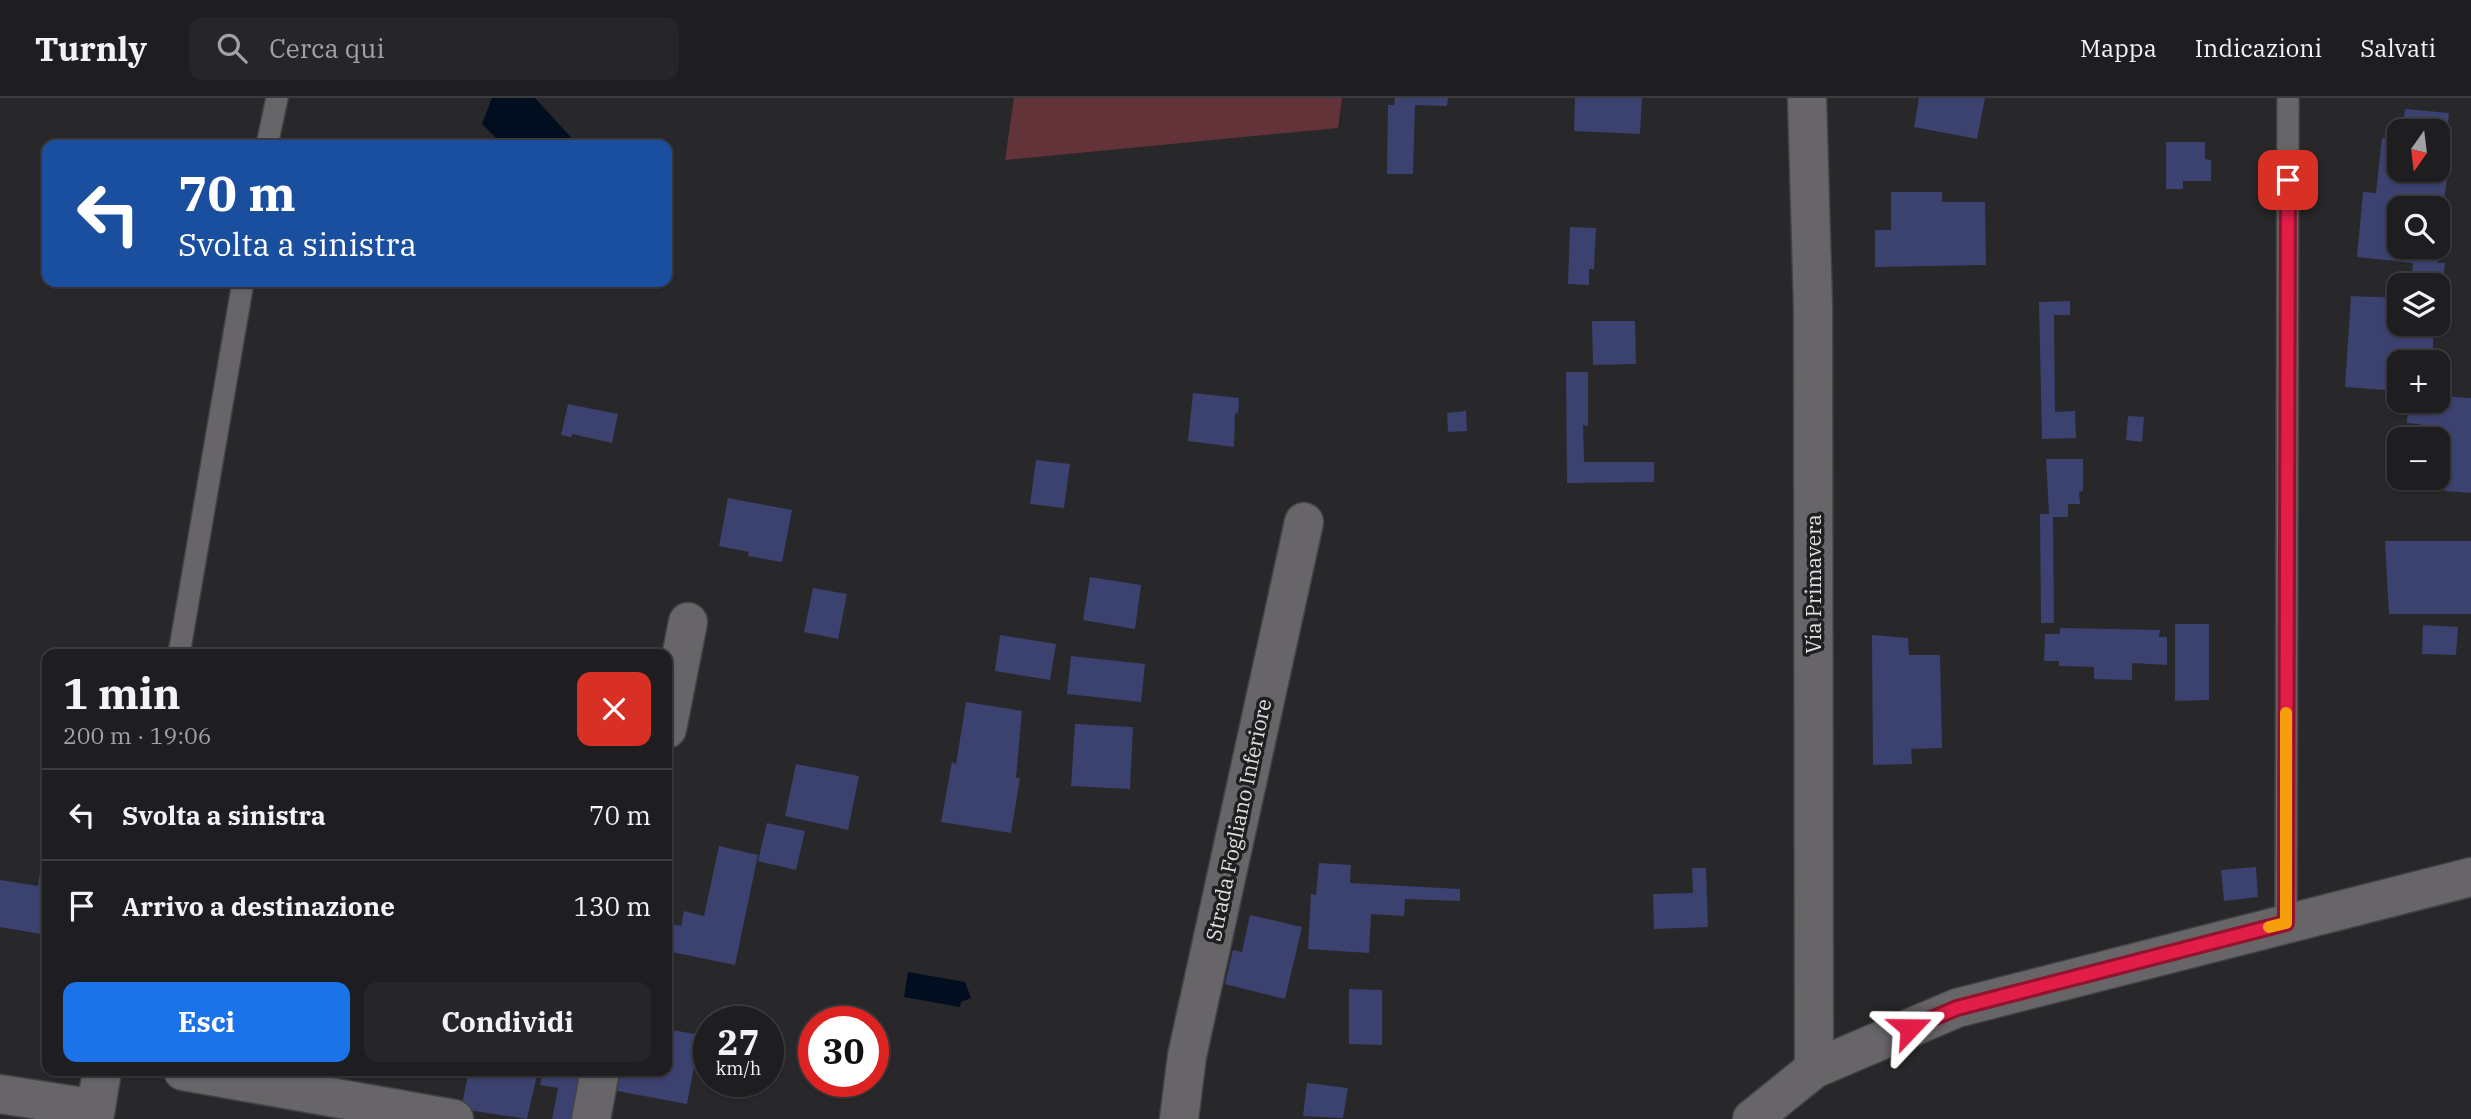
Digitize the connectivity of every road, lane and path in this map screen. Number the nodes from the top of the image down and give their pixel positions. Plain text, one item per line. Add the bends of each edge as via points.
1 (277, 98) edge
2 (1807, 98) edge
3 (2288, 98) edge
4 (268, 140) edge
5 (242, 287) edge
6 (1304, 522) dead end
7 (688, 622) dead end
8 (180, 649) edge
9 (672, 704) edge
10 (2471, 877) edge
11 (2286, 923) junction
12 (1814, 1069) junction
13 (101, 1076) edge
14 (211, 1076) edge
15 (599, 1076) edge
16 (0, 1094) edge
17 (95, 1114) edge
18 (454, 1119) edge
19 (590, 1119) edge
20 (1179, 1119) edge
21 (1752, 1119) edge

1 - 4 lane
2 - 12 street, Via Primavera via 1813,307
3 - 11 lane
5 - 8 lane
6 - 20 street, Strada Fogliano Inferiore via 1187,1056
7 - 9 street
10 - 11 street
11 - 12 street via 1957,1008
12 - 21 street
13 - 17 street
14 - 18 street
15 - 19 street
16 - 17 street

